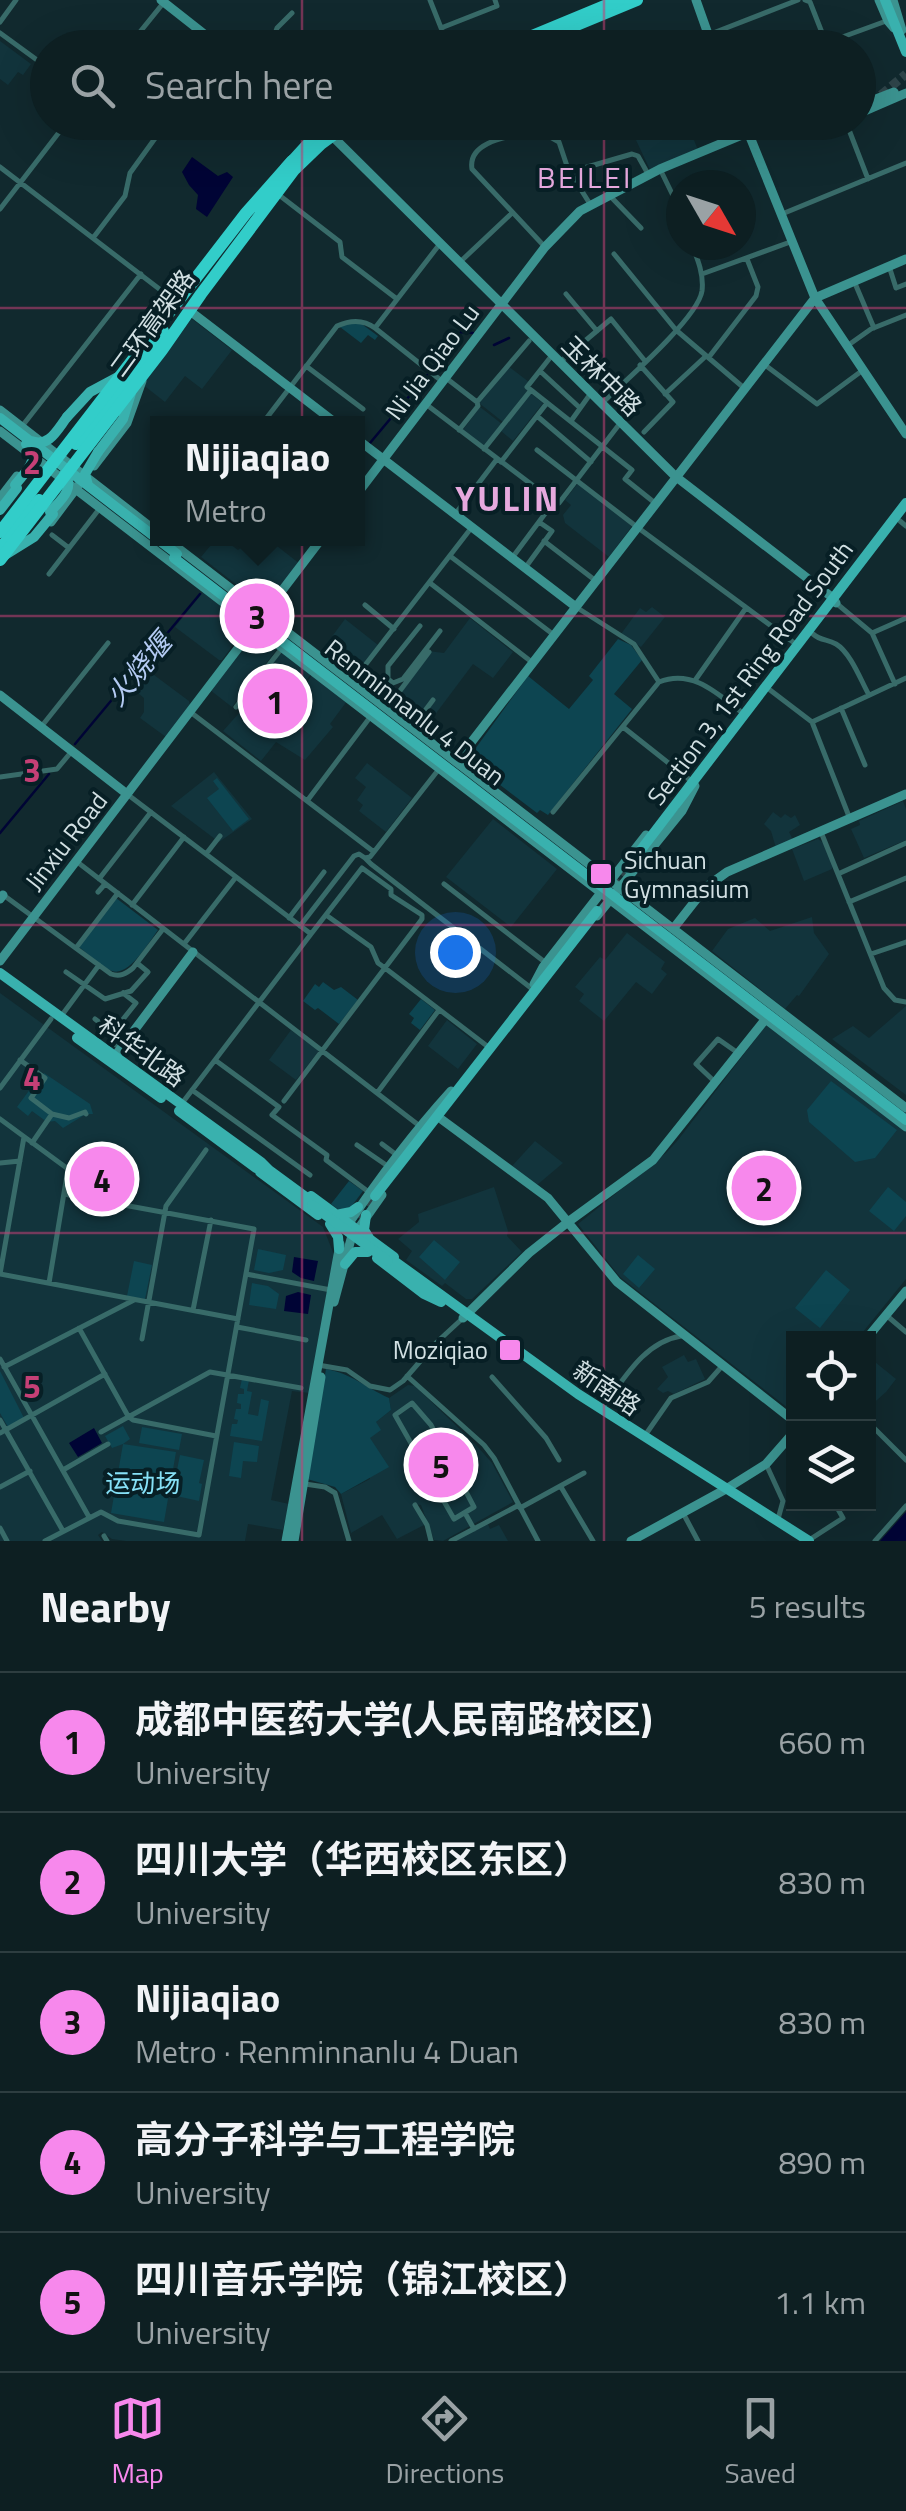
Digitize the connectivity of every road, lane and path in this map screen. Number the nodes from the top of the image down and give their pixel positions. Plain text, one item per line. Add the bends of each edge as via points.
1 (16, 0) edge
2 (430, 0) edge
3 (495, 0) edge
4 (620, 0) edge
5 (637, 0) edge
6 (646, 0) edge
7 (696, 0) edge
8 (802, 0) edge
9 (887, 0) edge
10 (164, 1) edge
11 (292, 13) dead end
12 (892, 19) junction
13 (0, 22) edge
14 (440, 28) joint
15 (141, 30) edge
16 (200, 30) edge
17 (276, 30) edge
18 (546, 30) edge
19 (564, 30) edge
20 (574, 30) edge
21 (706, 30) edge
22 (721, 30) edge
23 (821, 30) edge
24 (866, 30) edge
25 (0, 33) edge
26 (902, 34) edge
27 (906, 52) edge
28 (30, 55) edge
29 (906, 90) edge
30 (876, 103) edge
31 (53, 140) edge
32 (154, 140) edge
33 (311, 140) edge
34 (313, 140) edge
35 (313, 140) edge
36 (328, 140) edge
37 (330, 140) edge
38 (336, 140) edge
39 (501, 140) edge
40 (556, 140) edge
41 (733, 140) edge
42 (751, 140) edge
43 (853, 140) edge
44 (316, 152) junction
45 (906, 163) edge
46 (293, 166) junction
47 (0, 167) edge
48 (660, 168) junction
49 (570, 172) junction
50 (648, 175) junction
51 (868, 178) junction
52 (666, 181) edge
53 (20, 182) junction
54 (610, 194) junction
55 (279, 195) junction
56 (590, 205) junction
57 (0, 209) edge
58 (512, 213) junction
59 (782, 214) junction
60 (641, 228) dead end
61 (93, 238) junction
62 (793, 241) junction
63 (440, 243) junction
64 (545, 247) junction
65 (222, 249) junction
66 (614, 254) dead end
67 (756, 255) edge
68 (906, 259) edge
69 (697, 260) edge
70 (744, 260) edge
71 (747, 260) edge
72 (460, 262) junction
73 (206, 263) junction
74 (889, 266) junction
75 (140, 274) junction
76 (702, 274) junction
77 (854, 281) junction
78 (906, 284) edge
79 (566, 294) dead end
80 (815, 298) junction
81 (397, 299) junction
82 (175, 301) junction
83 (502, 303) junction
84 (190, 311) junction
85 (906, 315) edge
86 (164, 316) junction
87 (375, 328) junction
88 (874, 328) junction
89 (676, 330) junction
90 (596, 331) junction
91 (529, 341) dead end
92 (846, 346) junction
93 (151, 353) junction
94 (708, 357) junction
95 (556, 358) junction
96 (643, 363) junction
97 (764, 364) junction
98 (306, 366) junction
99 (863, 370) junction
100 (540, 371) junction
101 (115, 376) junction
102 (444, 380) junction
103 (290, 388) junction
104 (744, 388) junction
105 (531, 390) junction
106 (591, 393) junction
107 (666, 394) junction
108 (85, 398) junction
109 (477, 402) junction
110 (547, 402) junction
111 (602, 403) junction
112 (426, 404) junction
113 (580, 408) junction
114 (363, 409) dead end
115 (0, 410) edge
116 (105, 411) junction
117 (268, 416) edge
118 (326, 416) edge
119 (536, 416) junction
120 (570, 421) junction
121 (621, 422) junction
122 (0, 425) edge
123 (22, 426) junction
124 (459, 430) junction
125 (644, 432) dead end
126 (906, 434) edge
127 (27, 442) junction
128 (43, 442) junction
129 (365, 445) edge
130 (603, 446) junction
131 (484, 449) junction
132 (537, 450) dead end
133 (32, 456) junction
134 (383, 459) junction
135 (499, 461) junction
136 (52, 462) junction
137 (591, 462) junction
138 (65, 471) junction
139 (675, 476) junction
140 (577, 480) junction
141 (365, 483) edge
142 (84, 486) junction
143 (906, 502) edge
144 (556, 503) junction
145 (655, 503) junction
146 (0, 504) edge
147 (100, 508) junction
148 (455, 514) junction
149 (20, 520) junction
150 (904, 520) edge
151 (0, 521) edge
152 (538, 522) junction
153 (472, 527) junction
154 (636, 527) junction
155 (150, 528) edge
156 (150, 531) edge
157 (0, 532) edge
158 (52, 535) dead end
159 (544, 541) junction
160 (0, 542) edge
161 (150, 544) edge
162 (153, 546) edge
163 (172, 546) edge
164 (316, 546) edge
165 (70, 548) junction
166 (0, 549) edge
167 (450, 556) junction
168 (512, 558) junction
169 (0, 561) edge
170 (525, 568) junction
171 (49, 574) dead end
172 (596, 580) junction
173 (430, 582) junction
174 (834, 601) junction
175 (364, 605) dead end
176 (576, 606) junction
177 (746, 608) junction
178 (906, 618) edge
179 (259, 621) junction
180 (420, 626) dead end
181 (394, 629) junction
182 (440, 632) dead end
183 (872, 633) junction
184 (554, 635) junction
185 (809, 635) junction
186 (108, 643) dead end
187 (797, 644) junction
188 (282, 648) junction
189 (430, 652) dead end
190 (533, 663) junction
191 (906, 678) edge
192 (695, 680) junction
193 (352, 682) junction
194 (660, 682) junction
195 (895, 684) junction
196 (770, 690) junction
197 (0, 696) edge
198 (869, 696) junction
199 (433, 700) dead end
200 (236, 707) dead end
201 (841, 708) junction
202 (190, 712) junction
203 (744, 714) junction
204 (421, 715) junction
205 (371, 716) junction
206 (812, 722) junction
207 (41, 727) junction
208 (623, 727) junction
209 (412, 728) junction
210 (72, 751) junction
211 (456, 762) junction
212 (865, 765) dead end
213 (439, 768) junction
214 (0, 777) edge
215 (692, 782) junction
216 (127, 794) junction
217 (906, 794) edge
218 (307, 801) junction
219 (151, 812) junction
220 (553, 812) dead end
221 (850, 819) junction
222 (822, 832) junction
223 (220, 836) dead end
224 (184, 837) junction
225 (906, 843) edge
226 (374, 852) junction
227 (206, 854) junction
228 (365, 858) junction
229 (76, 860) junction
230 (598, 870) junction
231 (627, 870) junction
232 (324, 872) dead end
233 (838, 874) junction
234 (236, 877) junction
235 (906, 878) edge
236 (102, 882) junction
237 (444, 884) dead end
238 (98, 892) dead end
239 (118, 894) junction
240 (1, 895) edge
241 (630, 896) junction
242 (604, 897) junction
243 (850, 901) junction
244 (132, 904) junction
245 (326, 915) junction
246 (33, 916) junction
247 (289, 918) junction
248 (300, 926) junction
249 (164, 929) junction
250 (674, 929) junction
251 (311, 934) junction
252 (906, 942) edge
253 (76, 948) junction
254 (188, 948) junction
255 (871, 954) junction
256 (0, 961) edge
257 (137, 963) junction
258 (546, 964) junction
259 (99, 965) junction
260 (384, 968) junction
261 (66, 972) dead end
262 (0, 977) edge
263 (84, 985) junction
264 (535, 987) junction
265 (123, 994) junction
266 (906, 1001) edge
267 (259, 1002) junction
268 (439, 1010) junction
269 (770, 1013) junction
270 (55, 1018) junction
271 (95, 1019) dead end
272 (112, 1032) junction
273 (486, 1046) junction
274 (115, 1050) junction
275 (322, 1050) junction
276 (738, 1054) junction
277 (20, 1060) junction
278 (215, 1060) junction
279 (716, 1082) junction
280 (0, 1088) edge
281 (192, 1090) junction
282 (455, 1091) junction
283 (377, 1093) junction
284 (284, 1101) dead end
285 (181, 1104) junction
286 (52, 1114) junction
287 (86, 1114) dead end
288 (906, 1117) edge
289 (440, 1119) junction
290 (0, 1120) edge
291 (421, 1127) junction
292 (24, 1137) junction
293 (32, 1143) junction
294 (382, 1144) dead end
295 (356, 1145) dead end
296 (206, 1150) dead end
297 (20, 1160) junction
298 (0, 1162) edge
299 (392, 1162) junction
300 (258, 1165) junction
301 (68, 1169) junction
302 (310, 1175) dead end
303 (86, 1180) dead end
304 (94, 1189) dead end
305 (64, 1194) junction
306 (371, 1197) junction
307 (93, 1199) junction
308 (362, 1211) junction
309 (166, 1212) junction
310 (212, 1220) junction
311 (568, 1222) junction
312 (342, 1226) junction
313 (370, 1239) junction
314 (339, 1249) joint
315 (381, 1256) junction
316 (345, 1264) junction
317 (0, 1274) edge
318 (246, 1274) junction
319 (49, 1284) junction
320 (331, 1290) junction
321 (906, 1290) edge
322 (134, 1300) junction
323 (148, 1302) junction
324 (193, 1311) junction
325 (465, 1316) junction
326 (886, 1316) junction
327 (238, 1319) junction
328 (79, 1328) junction
329 (237, 1328) junction
330 (873, 1331) edge
331 (906, 1332) edge
332 (685, 1335) junction
333 (142, 1340) dead end
334 (306, 1340) dead end
335 (0, 1359) edge
336 (320, 1365) junction
337 (722, 1365) junction
338 (4, 1367) junction
339 (105, 1374) junction
340 (228, 1374) junction
341 (408, 1376) junction
342 (492, 1377) dead end
343 (301, 1388) dead end
344 (601, 1409) junction
345 (786, 1414) edge
346 (31, 1416) junction
347 (128, 1416) junction
348 (0, 1420) edge
349 (876, 1430) edge
350 (3, 1432) edge
351 (102, 1432) dead end
352 (218, 1436) junction
353 (644, 1437) junction
354 (786, 1441) edge
355 (108, 1444) dead end
356 (471, 1457) dead end
357 (559, 1460) dead end
358 (906, 1460) edge
359 (766, 1464) junction
360 (453, 1467) junction
361 (63, 1470) junction
362 (30, 1472) junction
363 (584, 1473) dead end
364 (304, 1484) junction
365 (562, 1486) junction
366 (0, 1488) edge
367 (723, 1491) junction
368 (415, 1505) dead end
369 (519, 1506) junction
370 (906, 1506) edge
371 (839, 1511) edge
372 (464, 1512) junction
373 (683, 1513) junction
374 (89, 1516) junction
375 (777, 1522) junction
376 (0, 1528) edge
377 (474, 1529) junction
378 (63, 1531) junction
379 (7, 1541) edge
380 (45, 1541) edge
381 (286, 1541) edge
382 (294, 1541) edge
383 (349, 1541) edge
384 (432, 1541) edge
385 (451, 1541) edge
386 (538, 1541) edge
387 (593, 1541) edge
388 (631, 1541) edge
389 (698, 1541) edge
390 (798, 1541) edge
391 (808, 1541) edge
392 (874, 1541) edge

1 - 13 street
2 - 14 street
3 - 14 street via 497,6
4 - 18 highway, bridge
5 - 19 highway, bridge
6 - 20 street
7 - 21 street
8 - 22 street
8 - 23 street via 810,2
9 - 12 main road
9 - 26 street
10 - 15 street
10 - 16 street
11 - 17 street
12 - 24 street
12 - 26 main road
25 - 28 street
26 - 27 main road
29 - 30 street
31 - 53 street
32 - 61 street via 130,173 125,196
33 - 73 street via 277,172
34 - 46 highway, 二环高架路, bridge
35 - 65 highway
36 - 46 highway, 二环高架路, bridge
37 - 44 street
38 - 63 street, 玉林中路
39 - 58 street via 470,160
40 - 49 street
41 - 48 street, Ni Jia Qiao Lu
42 - 59 street
43 - 51 street
44 - 55 street
44 - 93 highway
45 - 51 street
46 - 93 highway, bridge
46 - 157 highway, 二环高架路, bridge via 246,213
46 - 169 highway, 二环高架路, bridge
47 - 53 street
48 - 50 street, Ni Jia Qiao Lu
48 - 52 street
49 - 50 street via 632,154
49 - 56 street
50 - 54 street, Ni Jia Qiao Lu
51 - 59 street
53 - 57 street
53 - 61 street
54 - 56 street, Ni Jia Qiao Lu
54 - 60 street
55 - 81 street via 340,242 342,258
55 - 84 street
56 - 64 street, Ni Jia Qiao Lu
58 - 64 street
58 - 72 street
59 - 62 street
61 - 75 street
62 - 67 street
62 - 80 street
63 - 72 street, 玉林中路
63 - 81 street
64 - 83 street, Ni Jia Qiao Lu
65 - 73 street
65 - 93 highway
66 - 89 street
68 - 74 street
69 - 76 street
70 - 76 street
71 - 94 street via 756,296
72 - 83 street, 玉林中路
73 - 82 street
74 - 77 street
74 - 78 street via 896,288
75 - 82 street
75 - 123 street
76 - 89 street via 698,305
77 - 80 street
77 - 88 street
79 - 90 street
80 - 92 street
80 - 97 street
81 - 87 street
82 - 86 street
83 - 95 street, 玉林中路
83 - 102 street, Ni Jia Qiao Lu
84 - 93 street
84 - 103 street
85 - 88 street
86 - 93 street
86 - 101 street
87 - 98 street via 356,321 337,326
87 - 102 street
88 - 92 street
89 - 94 street
89 - 96 street
90 - 95 street
90 - 96 street via 611,319
91 - 109 street
92 - 99 street
93 - 101 main road
93 - 116 highway
93 - 142 street via 127,423
93 - 142 main road, bridge
94 - 104 street
94 - 107 street
95 - 100 street
95 - 106 street, 玉林中路
96 - 107 street
96 - 111 street
97 - 99 street via 817,404
97 - 104 street
98 - 103 street
98 - 114 street
99 - 126 street
100 - 105 street
100 - 113 street
101 - 108 main road
101 - 128 street via 88,388
102 - 109 street
102 - 112 street, Ni Jia Qiao Lu
103 - 117 street
103 - 118 street
104 - 139 street
105 - 110 street
105 - 131 street
106 - 111 street, 玉林中路
106 - 113 street
107 - 125 street via 672,402
108 - 116 main road via 100,396
108 - 127 main road, bridge via 48,442
108 - 136 main road, bridge via 50,447
109 - 124 street
110 - 119 street
110 - 120 street
111 - 121 street, 玉林中路
112 - 124 street
112 - 134 street, Ni Jia Qiao Lu
113 - 120 street
115 - 123 street
116 - 138 main road, bridge via 120,408 115,427 86,463
116 - 149 highway, bridge
119 - 135 street
119 - 137 street
120 - 130 street
121 - 130 street
121 - 139 street, 玉林中路
122 - 127 main road, Renminnanlu 4 Duan, bridge
122 - 133 street
123 - 128 street
124 - 131 street
127 - 136 main road, Renminnanlu 4 Duan, bridge
127 - 146 main road, bridge via 32,464
128 - 133 street
128 - 142 street
129 - 134 street
130 - 137 street
130 - 145 street via 632,470 625,479
131 - 135 street
132 - 140 street
133 - 142 street
133 - 146 street
134 - 141 street, Ni Jia Qiao Lu
134 - 148 street
135 - 144 street
135 - 148 street
136 - 138 main road, Renminnanlu 4 Duan, bridge
136 - 146 main road, bridge via 35,464
137 - 140 street
138 - 142 main road, Renminnanlu 4 Duan, bridge
138 - 149 main road, bridge via 68,491 27,538 18,531
139 - 145 street
139 - 174 street, 玉林中路
140 - 144 street
140 - 154 street
142 - 147 street
142 - 155 street
142 - 156 main road, Renminnanlu 4 Duan, bridge
142 - 169 street via 39,538
142 - 169 main road, bridge
143 - 174 main road, Section 3, 1st Ring Road South
144 - 152 street
145 - 154 street
147 - 161 street
147 - 165 street
148 - 153 street
149 - 151 main road
149 - 160 highway
149 - 166 highway
150 - 174 main road
152 - 159 street via 552,532
152 - 168 street
153 - 167 street
153 - 168 street
154 - 172 street
154 - 177 street
158 - 165 street
159 - 170 street
159 - 172 street
162 - 179 street
163 - 179 main road, Renminnanlu 4 Duan
164 - 179 street
165 - 171 street
167 - 173 street
167 - 184 street
168 - 170 street
170 - 176 street
172 - 176 street
173 - 181 street
173 - 190 street
174 - 183 street
174 - 185 main road, Section 3, 1st Ring Road South
175 - 181 street
176 - 184 street
176 - 194 street via 634,644
177 - 187 street
177 - 192 street
178 - 183 street
179 - 188 street
179 - 193 street
179 - 202 street, Jinxiu Road
179 - 242 main road, Renminnanlu 4 Duan
180 - 182 street via 388,666 393,683
181 - 193 street
183 - 195 street
184 - 190 street
185 - 187 main road, Section 3, 1st Ring Road South
185 - 196 main road
185 - 198 street via 836,644
186 - 207 street
187 - 203 main road, Section 3, 1st Ring Road South
188 - 200 street
188 - 205 street
189 - 204 street via 396,696
190 - 211 street
191 - 195 street
192 - 194 street
192 - 203 street
193 - 209 street
194 - 208 street
195 - 198 street
196 - 206 street
196 - 215 main road
197 - 207 street
198 - 201 street
199 - 204 street
201 - 206 street
201 - 212 street
202 - 216 street, Jinxiu Road
202 - 218 street
203 - 215 main road, Section 3, 1st Ring Road South
204 - 209 street
205 - 213 street
205 - 218 street
206 - 221 street
207 - 210 street
208 - 215 street
208 - 220 street
209 - 211 street
210 - 214 street via 56,770
210 - 216 street
211 - 230 street
213 - 226 street
213 - 242 street
215 - 231 main road
216 - 219 street
216 - 229 street, Jinxiu Road
217 - 221 street
218 - 226 street
219 - 224 street
219 - 236 street
221 - 222 street
222 - 233 street
222 - 250 street via 722,875
223 - 227 street
224 - 227 street
224 - 244 street
225 - 233 street
226 - 228 street
227 - 234 street
228 - 248 street via 354,856
228 - 264 street
229 - 236 street
229 - 246 street, Jinxiu Road
230 - 231 street
230 - 242 street
231 - 241 street
231 - 242 street
232 - 247 street
233 - 243 street
234 - 247 street
234 - 254 street
235 - 243 street
236 - 238 street
236 - 239 street
237 - 258 street
239 - 244 street
239 - 253 street
240 - 246 street
241 - 242 street
241 - 250 street
242 - 258 street
242 - 264 main road
242 - 269 main road, Renminnanlu 4 Duan
243 - 255 street
244 - 249 street
245 - 251 street
245 - 260 street via 371,947
245 - 260 street via 362,868 422,914
246 - 253 street
246 - 256 street, Jinxiu Road
247 - 248 street
248 - 251 street
249 - 254 street
249 - 257 street
250 - 269 street
251 - 267 street
252 - 255 street
253 - 259 street
254 - 267 street
254 - 274 street
255 - 266 street via 887,993
257 - 259 street via 118,976
257 - 265 street via 148,972
258 - 264 street
259 - 263 street
260 - 268 street
260 - 275 street
261 - 263 street
262 - 270 main road, 科华北路
263 - 265 street via 105,999
263 - 270 street
264 - 273 main road
264 - 282 main road
265 - 272 street via 136,1004
267 - 275 street
267 - 278 street
268 - 273 street
268 - 283 street
269 - 276 street
269 - 288 main road, Renminnanlu 4 Duan
270 - 274 main road, 科华北路
270 - 277 street
270 - 300 main road, 科华北路
271 - 272 street
272 - 274 street via 121,1039
273 - 282 main road
274 - 285 main road, 科华北路
275 - 283 street
275 - 284 street
276 - 279 street
276 - 279 street via 718,1039 696,1064
277 - 280 street
277 - 286 street via 44,1078 31,1098
278 - 281 street
278 - 306 street via 279,1107 272,1115
279 - 311 street via 652,1160
281 - 285 street
281 - 302 street
282 - 289 street
282 - 291 street
282 - 306 main road
283 - 291 street
285 - 300 main road, 科华北路
286 - 287 street
286 - 293 street
289 - 306 street
289 - 311 street via 548,1198
290 - 292 street
291 - 299 street
292 - 293 street
292 - 297 street
293 - 301 street
294 - 299 street
295 - 299 street
296 - 309 street
297 - 298 street
297 - 317 street
299 - 306 street
300 - 312 main road, 科华北路 via 264,1177
300 - 315 main road, 科华北路, bridge
301 - 303 street
301 - 305 street
304 - 307 street
305 - 307 street
305 - 319 street
306 - 308 street
307 - 309 street
308 - 312 street
308 - 312 main road via 351,1212
308 - 313 main road
309 - 310 street
309 - 323 street
310 - 318 street via 254,1228
310 - 324 street
311 - 325 street
311 - 332 street via 617,1282
312 - 313 main road, 科华北路
312 - 314 main road
312 - 315 main road, 科华北路
312 - 316 street
313 - 315 main road, 科华北路
314 - 320 street
315 - 316 main road via 355,1252
315 - 325 main road, 新南路
316 - 336 street
317 - 319 street
318 - 320 street
318 - 327 street
319 - 322 street
320 - 336 street
321 - 326 street
322 - 323 street
322 - 328 street
323 - 324 street
323 - 333 street
324 - 327 street
325 - 341 street
325 - 344 main road, 新南路
325 - 367 main road, 新南路 via 573,1399
326 - 330 street
326 - 331 street
327 - 329 street
328 - 338 street
328 - 339 street
329 - 334 street
329 - 340 street
332 - 337 street
332 - 344 street via 668,1338 634,1364
335 - 338 street
336 - 341 street via 347,1370 387,1391
336 - 364 street
336 - 381 street
337 - 345 street
337 - 353 street via 708,1382 671,1398
338 - 346 street
339 - 346 street
339 - 347 street
340 - 343 street
340 - 347 street via 204,1374
340 - 352 street
341 - 369 street via 484,1445
342 - 357 street
344 - 353 main road, 新南路
346 - 350 street
346 - 361 street
347 - 351 street
347 - 352 street
348 - 350 street
349 - 358 street
350 - 362 street
352 - 374 street via 199,1534 118,1521 101,1512
353 - 367 main road, 新南路
354 - 359 street
355 - 361 street
356 - 360 street
359 - 367 street
359 - 375 street via 783,1501
360 - 372 street via 474,1507
360 - 372 street via 412,1403 394,1415 454,1519
361 - 374 street
362 - 366 street
362 - 378 street
363 - 365 street
364 - 382 street
364 - 383 street via 335,1493
365 - 369 street
365 - 387 street
367 - 373 street
367 - 375 main road, 新南路
367 - 390 main road, 新南路
368 - 384 street
369 - 377 street
369 - 386 street
370 - 392 street
371 - 391 street via 843,1518
372 - 377 street
373 - 388 street
373 - 389 street
374 - 378 street
375 - 391 main road, 新南路
376 - 379 street
377 - 385 street
378 - 380 street

